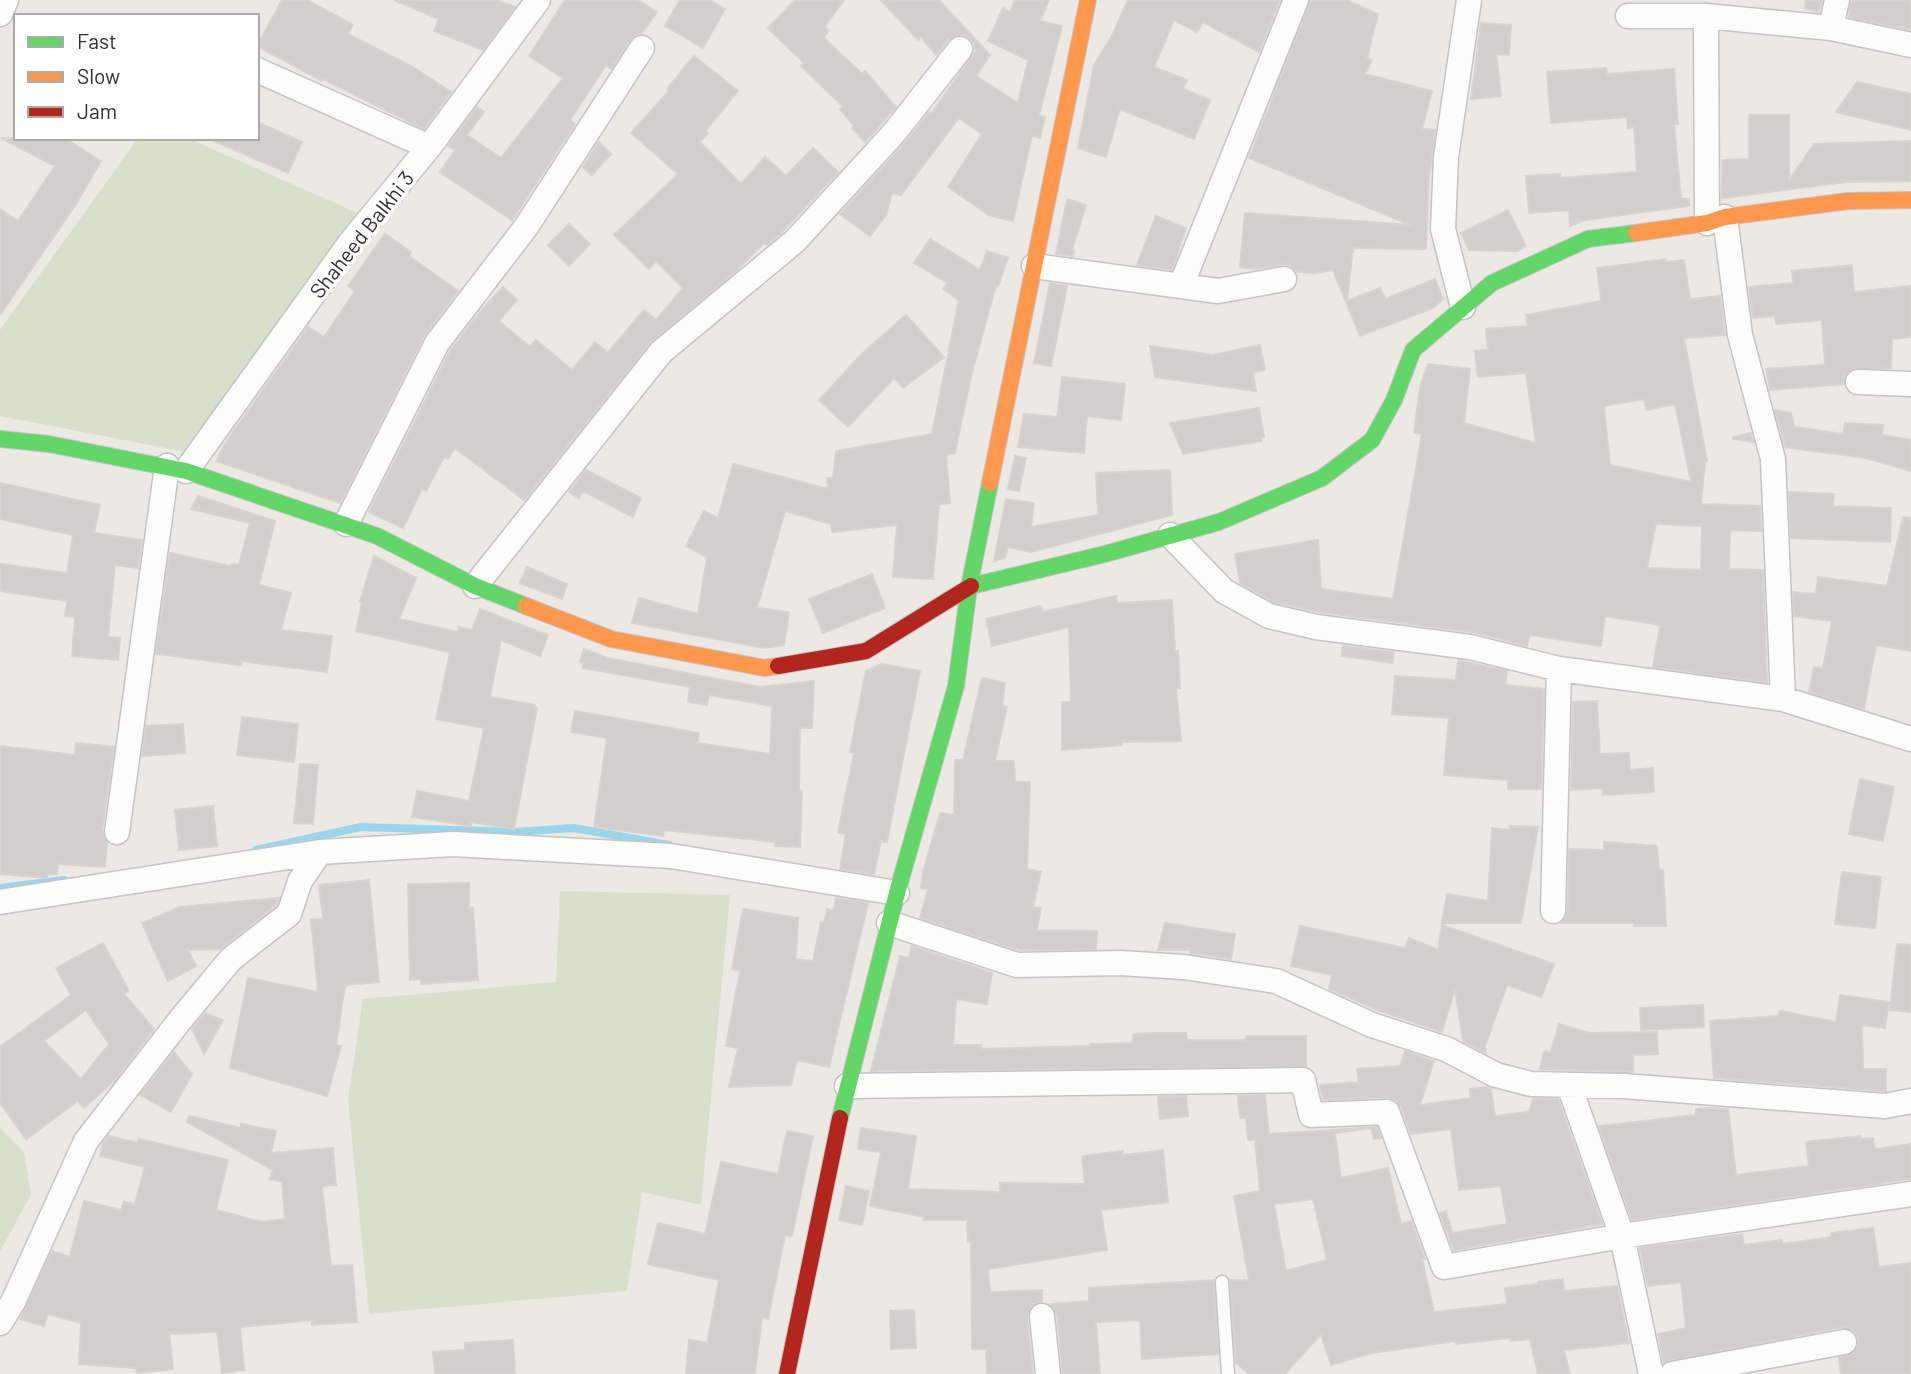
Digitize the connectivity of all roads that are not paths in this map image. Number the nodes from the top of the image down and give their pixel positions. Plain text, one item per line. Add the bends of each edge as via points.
1 (6, 0) edge
2 (538, 0) edge
3 (1088, 0) edge
4 (1296, 0) edge
5 (1469, 0) edge
6 (1837, 0) edge
7 (0, 14) edge
8 (1628, 16) dead end
9 (1706, 16) junction
10 (1831, 28) junction
11 (1911, 45) edge
12 (642, 48) dead end
13 (960, 49) dead end
14 (259, 71) edge
15 (429, 147) junction
16 (1911, 200) edge
17 (1716, 220) junction
18 (1034, 266) junction
19 (1284, 279) dead end
20 (1181, 286) junction
21 (1464, 307) junction
22 (1858, 382) dead end
23 (1911, 384) edge
24 (0, 439) edge
25 (176, 469) junction
26 (346, 524) junction
27 (1170, 535) junction
28 (475, 586) junction
29 (969, 587) junction
30 (1559, 669) junction
31 (1783, 699) junction
32 (1911, 739) edge
33 (117, 832) dead end
34 (320, 852) junction
35 (897, 893) junction
36 (0, 902) edge
37 (1553, 911) dead end
38 (889, 923) junction
39 (1569, 1085) junction
40 (847, 1086) junction
41 (1911, 1101) edge
42 (1911, 1194) edge
43 (1622, 1236) junction
44 (1222, 1282) dead end
45 (1042, 1316) dead end
46 (0, 1323) edge
47 (1844, 1342) dead end
48 (1680, 1373) edge
49 (787, 1374) edge
50 (1048, 1374) edge
51 (1228, 1374) edge
52 (1651, 1374) edge

1 - 7 street
2 - 15 street, Shaheed Balkhi 3
3 - 18 street
4 - 20 street
5 - 21 street via 1446,157 1443,229
6 - 10 street
8 - 9 street
9 - 10 street
9 - 17 street
10 - 11 street
12 - 26 street via 526,226 437,342
13 - 28 street via 894,133 795,241 661,352
14 - 15 street
15 - 25 street, Shaheed Balkhi 3
16 - 17 street via 1848,201
17 - 21 street via 1588,239 1492,283
17 - 31 street via 1773,459
18 - 20 street
18 - 29 street
19 - 20 street via 1218,291
21 - 27 street via 1413,350 1372,440 1322,478 1219,522
22 - 23 street
24 - 25 street
25 - 26 street
25 - 33 street
26 - 28 street
27 - 29 street
27 - 30 street via 1224,591 1269,616 1470,648
28 - 29 street via 611,639 764,668 866,651
29 - 35 street via 956,686
30 - 31 street
30 - 37 street
31 - 32 street
34 - 35 street via 453,844 671,856
34 - 36 street
34 - 46 street via 300,881 289,914 231,959 86,1141
35 - 38 street
38 - 39 street via 1017,965 1120,963 1276,981 1372,1025 1447,1049 1496,1075 1531,1084
38 - 40 street
39 - 41 street via 1885,1106
39 - 43 street
40 - 43 street via 1303,1080 1311,1115 1387,1112 1444,1267
40 - 49 street
42 - 43 street
43 - 52 street
44 - 51 lane
45 - 50 street
47 - 48 street

